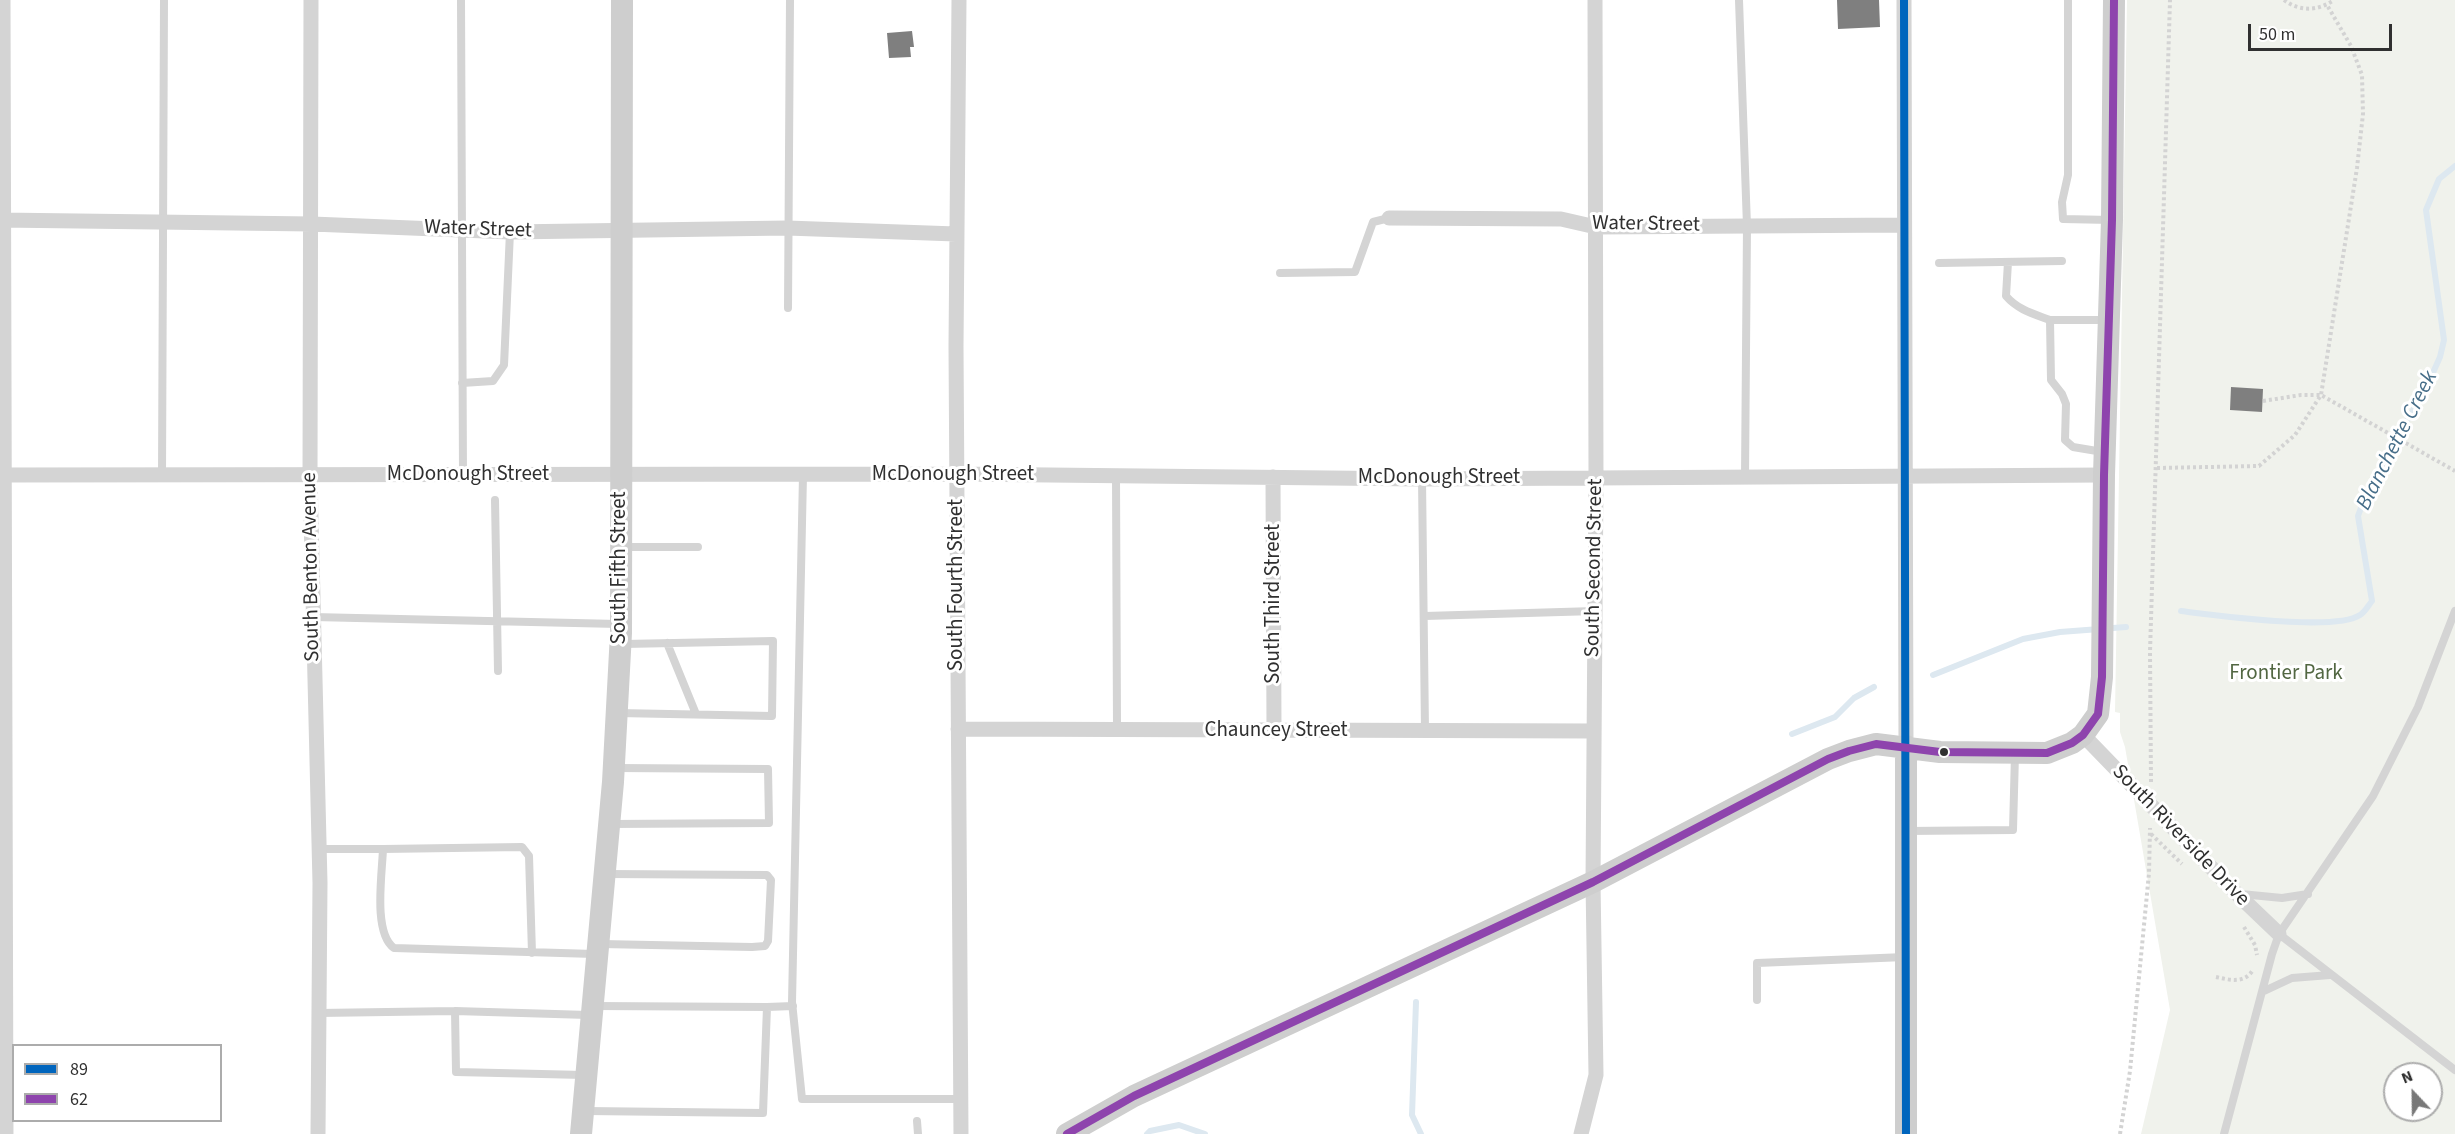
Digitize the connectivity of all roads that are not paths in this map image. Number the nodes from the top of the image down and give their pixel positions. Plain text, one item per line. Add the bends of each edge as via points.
1 (3, 0) edge
2 (164, 0) edge
3 (310, 0) edge
4 (460, 0) edge
5 (622, 0) edge
6 (790, 0) edge
7 (960, 0) edge
8 (1596, 0) edge
9 (1739, 0) edge
10 (1904, 0) edge
11 (2068, 0) edge
12 (2114, 0) edge
13 (1389, 218) joint
14 (3, 219) edge
15 (2112, 220) junction
16 (164, 222) junction
17 (312, 224) junction
18 (1904, 225) junction
19 (1747, 226) junction
20 (1596, 227) junction
21 (787, 228) junction
22 (462, 230) junction
23 (622, 231) junction
24 (510, 232) junction
25 (956, 234) junction
26 (2062, 261) dead end
27 (2008, 262) junction
28 (1939, 263) dead end
29 (1280, 273) dead end
30 (788, 308) dead end
31 (2050, 320) junction
32 (2109, 320) junction
33 (462, 383) junction
34 (2105, 463) junction
35 (956, 474) junction
36 (3, 475) edge
37 (162, 475) junction
38 (310, 475) junction
39 (463, 475) junction
40 (620, 475) junction
41 (803, 475) junction
42 (1116, 476) junction
43 (1907, 476) junction
44 (1273, 477) junction
45 (1745, 477) junction
46 (1596, 478) junction
47 (1422, 479) junction
48 (495, 500) dead end
49 (620, 547) junction
50 (698, 548) dead end
51 (3, 609) edge
52 (1595, 611) junction
53 (2455, 611) edge
54 (1425, 616) junction
55 (313, 617) junction
56 (496, 622) junction
57 (621, 634) junction
58 (667, 643) junction
59 (498, 671) dead end
60 (617, 712) junction
61 (696, 714) junction
62 (958, 729) junction
63 (1117, 730) junction
64 (1425, 731) junction
65 (1593, 731) junction
66 (1274, 732) junction
67 (2083, 735) junction
68 (1906, 746) junction
69 (2015, 752) junction
70 (614, 768) junction
71 (610, 824) junction
72 (1905, 831) junction
73 (319, 849) junction
74 (383, 849) junction
75 (605, 874) junction
76 (1593, 882) junction
77 (2235, 892) junction
78 (2308, 894) junction
79 (2279, 934) junction
80 (599, 949) junction
81 (532, 953) junction
82 (1907, 957) junction
83 (2330, 975) junction
84 (2262, 992) junction
85 (1757, 999) dead end
86 (793, 1006) junction
87 (767, 1007) junction
88 (593, 1010) junction
89 (455, 1011) junction
90 (319, 1013) junction
91 (2455, 1070) edge
92 (587, 1076) junction
93 (961, 1099) junction
94 (584, 1111) junction
95 (917, 1121) dead end
96 (6, 1134) edge
97 (318, 1134) edge
98 (581, 1134) edge
99 (918, 1134) edge
100 (961, 1134) edge
101 (1067, 1134) edge
102 (1581, 1134) edge
103 (1906, 1134) edge
104 (2224, 1134) edge

1 - 14 street
2 - 16 lane
3 - 17 street, South Benton Avenue
4 - 22 lane
5 - 23 street, South Fifth Street
6 - 21 lane
7 - 25 street, South Fourth Street
8 - 20 street, South Second Street
9 - 19 lane
10 - 18 street
11 - 15 lane via 2068,175 2062,219
12 - 15 street
13 - 20 street, Water Street via 1562,219
13 - 29 lane via 1372,222 1355,272
14 - 16 street, Water Street
14 - 36 street
15 - 32 street
16 - 17 street, Water Street
16 - 37 lane
17 - 22 street, Water Street
17 - 38 street, South Benton Avenue
18 - 19 street, Water Street
18 - 43 street
19 - 20 street, Water Street
19 - 45 lane
20 - 46 street, South Second Street
21 - 23 street, Water Street
21 - 25 street, Water Street
21 - 30 lane
22 - 24 street, Water Street
22 - 33 lane
23 - 24 street, Water Street
23 - 40 street, South Fifth Street
24 - 33 lane via 504,365 493,381
25 - 35 street, South Fourth Street
26 - 27 lane
27 - 28 lane
27 - 31 lane via 2006,296 2029,313
31 - 32 lane
31 - 34 lane via 2051,380 2066,404 2065,440
32 - 34 street
33 - 39 lane
34 - 43 street, McDonough Street
34 - 67 street via 2102,677 2098,714
35 - 41 street, McDonough Street
35 - 42 street, McDonough Street
35 - 62 street, South Fourth Street
36 - 37 street, McDonough Street
36 - 51 street
37 - 38 street, McDonough Street
38 - 39 street, McDonough Street
38 - 55 street, South Benton Avenue
39 - 40 street, McDonough Street
40 - 41 street, McDonough Street
40 - 49 street, South Fifth Street
41 - 86 lane
42 - 44 street, McDonough Street
42 - 63 lane
43 - 45 street, McDonough Street
43 - 68 street
44 - 47 street, McDonough Street
44 - 66 street, South Third Street
45 - 46 street, McDonough Street
46 - 47 street, McDonough Street
46 - 52 street, South Second Street
47 - 54 lane
48 - 56 lane
49 - 50 lane
49 - 57 street, South Fifth Street
51 - 96 street
52 - 54 lane
52 - 65 street, South Second Street
53 - 78 lane via 2406,735 2373,796
54 - 64 lane
55 - 56 lane
55 - 73 street, South Benton Avenue
56 - 57 lane
56 - 59 lane
57 - 58 lane
57 - 60 street, South Fifth Street
58 - 61 lane
58 - 61 lane via 773,641 772,716
60 - 61 lane
60 - 70 street, South Fifth Street
62 - 63 street, Chauncey Street
62 - 93 street, South Fourth Street
63 - 66 street, Chauncey Street
64 - 65 street, Chauncey Street
64 - 66 street, Chauncey Street
65 - 76 street, South Second Street
67 - 69 street via 2047,753
67 - 77 street, South Riverside Drive
68 - 69 street via 1940,752
68 - 72 street
68 - 76 street via 1876,744 1828,759
69 - 72 lane via 2013,830
70 - 71 street, South Fifth Street
70 - 71 lane via 768,769 769,823
71 - 75 street, South Fifth Street
72 - 82 street
73 - 74 lane
73 - 90 street, South Benton Avenue
74 - 81 lane via 382,930 394,948
74 - 81 lane via 525,849 529,856
75 - 80 street, South Fifth Street
75 - 80 lane via 767,875 771,880 768,941 765,946 752,947
76 - 101 street via 1134,1096
76 - 102 street, South Second Street via 1596,1075
77 - 78 lane via 2265,898
77 - 79 street, South Riverside Drive
78 - 79 lane
79 - 83 lane
79 - 84 lane
80 - 81 lane
80 - 88 street, South Fifth Street
82 - 85 lane via 1757,963
82 - 103 street
83 - 84 lane via 2292,978
83 - 91 lane
84 - 104 lane
86 - 87 lane
86 - 93 lane via 802,1099
87 - 88 lane
87 - 94 lane via 763,1113
88 - 89 lane
88 - 92 street, South Fifth Street
89 - 90 lane
89 - 92 lane via 456,1072
90 - 97 street, South Benton Avenue
92 - 94 street, South Fifth Street
93 - 100 street, South Fourth Street
94 - 98 street, South Fifth Street
95 - 99 lane

